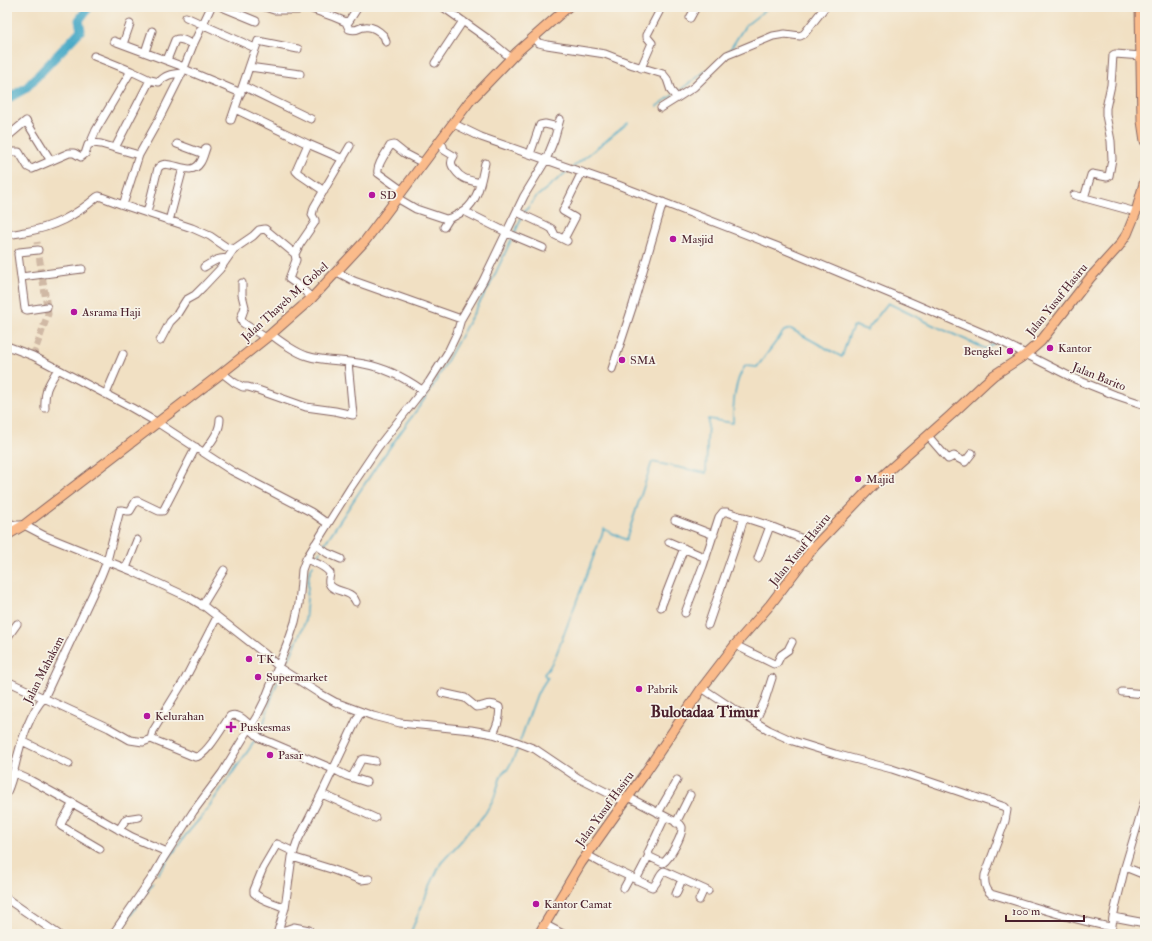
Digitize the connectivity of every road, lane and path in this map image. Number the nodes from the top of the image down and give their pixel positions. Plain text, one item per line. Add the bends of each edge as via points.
1 (211, 7) edge
2 (222, 7) edge
3 (265, 7) edge
4 (302, 7) edge
5 (306, 7) edge
6 (358, 7) edge
7 (443, 7) edge
8 (568, 7) edge
9 (660, 7) edge
10 (696, 7) edge
11 (825, 7) edge
12 (1140, 7) edge
13 (186, 17) dead end
14 (690, 18) dead end
15 (463, 21) junction
16 (256, 22) dead end
17 (346, 22) junction
18 (130, 24) dead end
19 (203, 24) junction
20 (152, 31) dead end
21 (532, 38) junction
22 (114, 40) dead end
23 (386, 42) dead end
24 (123, 44) junction
25 (193, 45) junction
26 (255, 48) junction
27 (298, 49) dead end
28 (145, 52) junction
29 (94, 56) dead end
30 (1142, 56) junction
31 (511, 58) junction
32 (167, 60) junction
33 (435, 63) dead end
34 (249, 66) junction
35 (640, 68) junction
36 (183, 70) junction
37 (131, 72) junction
38 (300, 74) dead end
39 (150, 80) junction
40 (242, 89) junction
41 (674, 95) junction
42 (1143, 99) edge
43 (661, 108) dead end
44 (235, 109) junction
45 (311, 119) dead end
46 (560, 119) dead end
47 (231, 120) dead end
48 (454, 124) junction
49 (558, 127) junction
50 (7, 137) edge
51 (1145, 141) edge
52 (90, 144) junction
53 (177, 144) dead end
54 (308, 144) junction
55 (439, 144) junction
56 (350, 146) dead end
57 (115, 148) junction
58 (530, 154) junction
59 (139, 155) junction
60 (7, 156) edge
61 (342, 159) junction
62 (546, 160) junction
63 (51, 161) junction
64 (423, 163) junction
65 (485, 164) dead end
66 (183, 168) junction
67 (582, 172) junction
68 (1145, 181) edge
69 (480, 183) junction
70 (403, 190) junction
71 (324, 191) junction
72 (1074, 195) dead end
73 (397, 198) junction
74 (1084, 198) junction
75 (662, 202) junction
76 (124, 205) junction
77 (464, 211) junction
78 (1136, 212) junction
79 (147, 213) junction
80 (521, 214) junction
81 (448, 219) junction
82 (169, 221) junction
83 (444, 227) dead end
84 (7, 234) edge
85 (512, 235) junction
86 (542, 248) dead end
87 (234, 249) junction
88 (38, 250) dead end
89 (295, 254) junction
90 (227, 259) junction
91 (204, 267) dead end
92 (82, 269) dead end
93 (337, 272) junction
94 (21, 277) junction
95 (242, 283) dead end
96 (312, 298) junction
97 (47, 307) dead end
98 (461, 319) junction
99 (268, 336) junction
100 (160, 341) dead end
101 (7, 346) edge
102 (124, 354) dead end
103 (1025, 355) junction
104 (348, 362) junction
105 (58, 369) junction
106 (612, 370) dead end
107 (222, 373) junction
108 (422, 390) junction
109 (106, 394) junction
110 (1145, 405) edge
111 (45, 408) dead end
112 (220, 419) dead end
113 (158, 423) junction
114 (928, 436) junction
115 (196, 447) junction
116 (204, 452) junction
117 (972, 453) dead end
118 (744, 517) junction
119 (675, 520) dead end
120 (7, 522) edge
121 (328, 524) junction
122 (24, 525) junction
123 (770, 526) junction
124 (7, 535) edge
125 (714, 535) junction
126 (137, 540) dead end
127 (669, 542) dead end
128 (319, 547) junction
129 (814, 547) junction
130 (684, 548) junction
131 (706, 558) junction
132 (758, 558) dead end
133 (306, 559) junction
134 (341, 559) dead end
135 (107, 561) junction
136 (126, 568) junction
137 (224, 570) dead end
138 (356, 602) dead end
139 (202, 606) junction
140 (661, 607) dead end
141 (685, 613) dead end
142 (217, 617) junction
143 (17, 624) dead end
144 (708, 625) dead end
145 (7, 638) edge
146 (792, 642) dead end
147 (735, 645) junction
148 (7, 651) edge
149 (7, 656) edge
150 (282, 669) junction
151 (772, 678) dead end
152 (7, 681) edge
153 (702, 688) junction
154 (1122, 692) dead end
155 (442, 693) dead end
156 (1145, 694) edge
157 (44, 698) junction
158 (362, 712) junction
159 (755, 722) junction
160 (250, 728) junction
161 (493, 734) junction
162 (151, 739) junction
163 (22, 741) junction
164 (375, 761) dead end
165 (69, 764) dead end
166 (333, 769) junction
167 (14, 773) junction
168 (352, 777) junction
169 (677, 780) dead end
170 (366, 782) dead end
171 (7, 792) edge
172 (322, 794) junction
173 (690, 795) dead end
174 (626, 799) junction
175 (1145, 800) edge
176 (73, 803) junction
177 (658, 813) junction
178 (139, 817) dead end
179 (665, 817) junction
180 (375, 818) dead end
181 (676, 823) junction
182 (119, 830) junction
183 (100, 849) dead end
184 (167, 852) junction
185 (293, 854) junction
186 (587, 854) junction
187 (649, 855) junction
188 (1125, 867) junction
189 (1145, 875) edge
190 (633, 878) junction
191 (369, 879) dead end
192 (682, 879) junction
193 (624, 888) dead end
194 (676, 894) dead end
195 (7, 899) edge
196 (699, 900) dead end
197 (285, 908) junction
198 (1113, 917) junction
199 (1145, 923) edge
200 (544, 924) junction
201 (309, 930) dead end
202 (1111, 930) edge
203 (277, 932) edge
204 (58, 934) edge
205 (113, 934) edge
206 (539, 934) edge
207 (563, 934) edge

1 - 19 street
2 - 16 street
3 - 4 street via 274,10 298,10
5 - 17 street
6 - 17 street
7 - 15 street
8 - 21 main road, Jalan Thayeb M. Gobel
9 - 35 street via 647,35 652,43
10 - 14 street
11 - 41 street via 802,35 773,36 727,55 694,87 687,92
12 - 30 main road
13 - 19 street
15 - 31 street
15 - 33 street
17 - 23 street via 349,29 354,31 365,27 375,30 384,36
18 - 24 street
19 - 25 street
19 - 26 street
20 - 28 street
21 - 31 main road, Jalan Thayeb M. Gobel
21 - 35 street via 547,45 605,54
22 - 24 street
24 - 28 street
25 - 32 street via 180,39 175,40
25 - 36 street
26 - 27 street via 258,42
26 - 34 street
28 - 32 street
29 - 37 street
30 - 42 main road
30 - 74 street via 1113,55 1112,85 1106,108 1112,166 1108,176 1091,175
31 - 48 main road, Jalan Thayeb M. Gobel via 469,102
32 - 36 street
34 - 38 street
34 - 40 street
35 - 41 street via 663,74
36 - 39 street via 163,77 159,82
36 - 40 street
36 - 59 street
37 - 39 street
37 - 52 street
39 - 57 street
40 - 44 street
40 - 45 street
41 - 43 street
42 - 51 main road via 1142,121
44 - 47 street
44 - 54 street
46 - 49 street
48 - 55 main road, Jalan Thayeb M. Gobel
48 - 58 street, Jalan Barito
49 - 58 street via 545,124 539,126
49 - 62 street
50 - 63 street via 28,119
52 - 57 street
52 - 63 street via 81,157 69,153
53 - 66 street via 205,151 196,168
54 - 61 street
54 - 71 street via 296,171
55 - 64 main road, Jalan Thayeb M. Gobel
55 - 69 street via 457,158 451,161 458,176
56 - 61 street
57 - 59 street
58 - 62 street, Jalan Barito
59 - 76 street
60 - 63 street via 12,152 19,152 30,168
61 - 71 street
62 - 67 street, Jalan Barito
62 - 80 street
64 - 70 main road, Jalan Thayeb M. Gobel
64 - 70 street via 394,145 390,146 377,170
65 - 69 street
66 - 79 street via 164,164 158,168
66 - 82 street
67 - 75 street, Jalan Barito
67 - 80 street via 563,211 575,218 566,240 555,235 547,226
68 - 78 main road, Jalan Yusuf Hasiru
69 - 77 street via 478,193
70 - 73 main road, Jalan Thayeb M. Gobel
71 - 89 street via 312,211 315,222
72 - 74 street
73 - 81 street via 416,209
73 - 93 main road, Jalan Thayeb M. Gobel via 365,241
74 - 78 street
75 - 103 street, Jalan Barito via 910,302 994,338
75 - 106 street
76 - 79 street
76 - 84 street via 98,196 74,215 51,226
77 - 81 street
77 - 85 street
78 - 103 main road, Jalan Yusuf Hasiru via 1119,246 1090,278 1041,341
79 - 82 street
80 - 85 street
81 - 83 street
82 - 87 street via 192,228
85 - 86 street
85 - 98 street
87 - 89 street via 263,228
87 - 90 street
88 - 94 street via 18,253
89 - 96 street via 296,260 289,278
90 - 91 street via 221,258
90 - 100 street via 203,287 186,300
92 - 94 street
93 - 96 main road, Jalan Thayeb M. Gobel
93 - 98 street via 354,281
94 - 97 street via 25,309
95 - 99 street via 245,306 241,315 242,321
96 - 99 main road, Jalan Thayeb M. Gobel
98 - 108 street via 448,352
99 - 104 street via 307,356
99 - 107 main road, Jalan Thayeb M. Gobel
101 - 105 street
102 - 109 street
103 - 110 street, Jalan Barito via 1075,380
103 - 114 main road, Jalan Yusuf Hasiru via 994,375
104 - 107 street via 353,415 306,407 243,387
104 - 108 street via 371,365 391,372
105 - 109 street
105 - 111 street via 46,388
107 - 113 main road, Jalan Thayeb M. Gobel
108 - 121 street via 351,486
109 - 113 street
112 - 116 street via 217,433
113 - 115 street
113 - 122 main road, Jalan Thayeb M. Gobel
114 - 117 street via 948,459 954,456 965,462
114 - 129 main road, Jalan Yusuf Hasiru via 871,486
115 - 116 street
115 - 135 street, Jalan Mahakam via 163,511 138,501 130,511 120,510
116 - 121 street
118 - 123 street
118 - 125 street via 722,512
118 - 144 street
119 - 125 street
120 - 122 street
121 - 128 street
122 - 124 main road, Jalan Thayeb M. Gobel
122 - 135 street
123 - 129 street via 803,539
123 - 132 street
125 - 131 street
126 - 136 street
127 - 130 street
128 - 133 street
128 - 134 street
129 - 147 main road, Jalan Yusuf Hasiru via 770,605
130 - 131 street
130 - 140 street
131 - 141 street
133 - 138 street via 324,567 329,572 330,584 339,591 351,594
133 - 150 street via 302,570 299,604
135 - 136 street
135 - 157 street, Jalan Mahakam
136 - 139 street via 179,592
137 - 139 street
139 - 142 street
142 - 150 street
142 - 162 street via 185,679 153,731
143 - 145 street
146 - 147 street via 774,664
147 - 153 main road, Jalan Yusuf Hasiru
148 - 149 street
150 - 158 street via 335,702
150 - 160 street
151 - 159 street
152 - 157 street
153 - 159 street
153 - 174 main road, Jalan Yusuf Hasiru
154 - 156 street
155 - 161 street via 465,698 476,707 490,704 499,707 500,713
157 - 162 street via 130,740 143,742
157 - 163 street, Jalan Mahakam via 37,707
158 - 161 street via 400,723
158 - 166 street
159 - 202 street via 811,747 892,769 1005,807 1005,821 985,875 984,882 988,892
160 - 162 street via 238,715 230,716 199,757 193,757
160 - 166 street via 258,737
160 - 184 street
161 - 174 street via 535,750 578,778
163 - 165 street
163 - 167 street, Jalan Mahakam
164 - 168 street via 361,760
166 - 168 street
166 - 172 street
167 - 171 street, Jalan Mahakam
167 - 176 street
168 - 170 street
169 - 177 street
172 - 180 street
172 - 185 street
173 - 181 street
174 - 177 street
174 - 186 main road, Jalan Yusuf Hasiru
175 - 188 street
176 - 182 street
176 - 183 street via 62,826
177 - 179 street
178 - 182 street via 128,818
179 - 181 street
179 - 187 street
181 - 187 street via 682,830 665,862
182 - 184 street
184 - 205 street
185 - 191 street via 362,880
185 - 197 street
185 - 197 street via 277,844 254,890 261,898
186 - 190 street
186 - 200 main road, Jalan Yusuf Hasiru
187 - 190 street
188 - 189 street
188 - 198 street
190 - 192 street via 653,887 664,871
190 - 193 street
192 - 194 street
192 - 196 street via 706,890
195 - 204 street
197 - 203 street
198 - 199 street
198 - 202 street
200 - 206 main road, Jalan Yusuf Hasiru
200 - 207 street
201 - 203 street via 294,927

